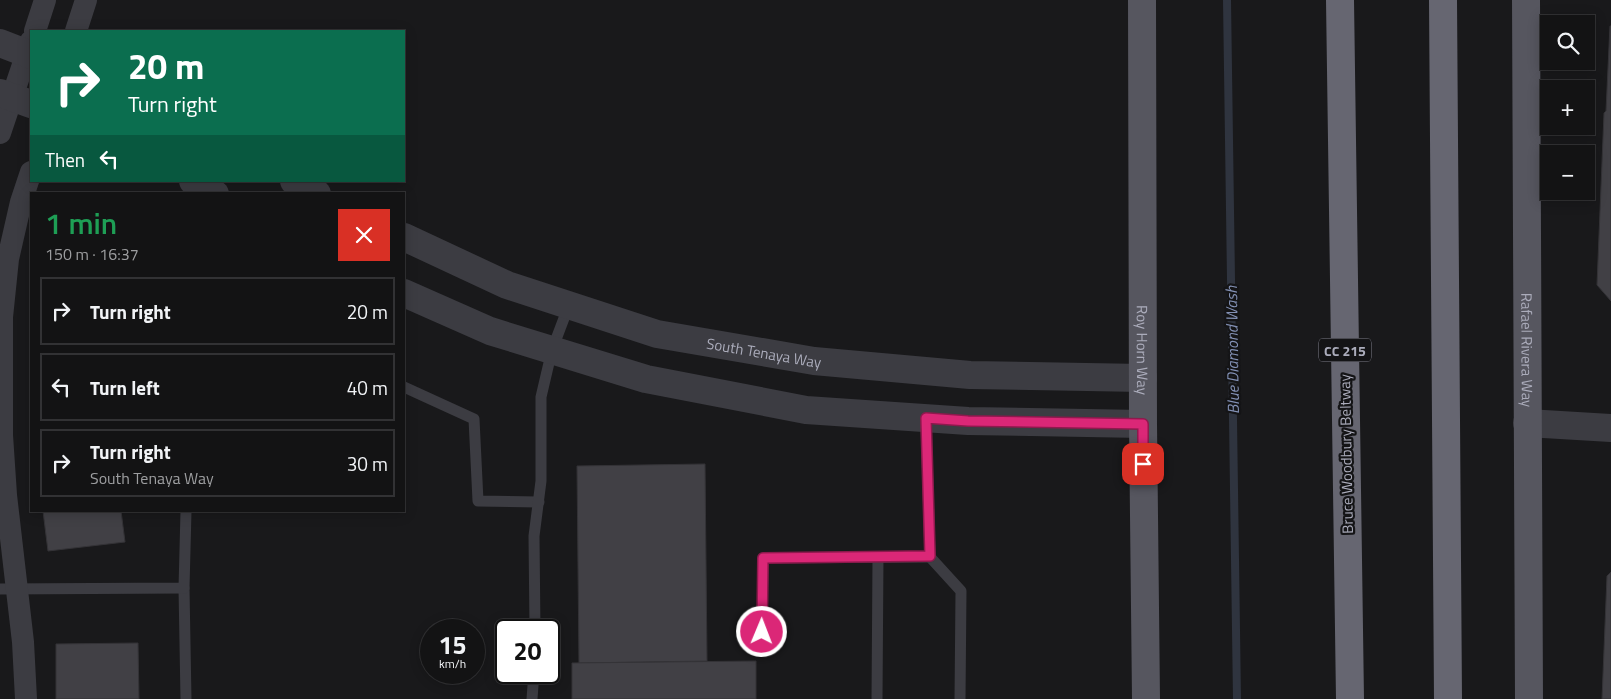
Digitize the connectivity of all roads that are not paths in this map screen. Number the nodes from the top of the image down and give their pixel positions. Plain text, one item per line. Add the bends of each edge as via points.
1 (45, 0) edge
2 (86, 0) edge
3 (1142, 0) edge
4 (1340, 0) edge
5 (1443, 0) edge
6 (1526, 0) edge
7 (36, 30) edge
8 (76, 30) edge
9 (0, 44) edge
10 (30, 45) edge
11 (30, 48) edge
12 (14, 98) edge
13 (0, 133) edge
14 (30, 175) edge
15 (195, 182) edge
16 (296, 182) edge
17 (212, 192) edge
18 (313, 192) edge
19 (405, 238) edge
20 (405, 293) edge
21 (569, 305) junction
22 (552, 350) junction
23 (1143, 378) junction
24 (405, 388) edge
25 (926, 418) junction
26 (1527, 423) junction
27 (1143, 424) junction
28 (1611, 428) edge
29 (539, 502) junction
30 (186, 512) edge
31 (930, 556) junction
32 (878, 557) junction
33 (184, 588) junction
34 (8, 589) edge
35 (535, 619) edge
36 (762, 632) dead end
37 (533, 684) edge
38 (26, 699) edge
39 (186, 699) edge
40 (532, 699) edge
41 (877, 699) edge
42 (960, 699) edge
43 (1146, 699) edge
44 (1350, 699) edge
45 (1448, 699) edge
46 (1529, 699) edge

1 - 7 street
2 - 8 street
3 - 23 main road, Roy Horn Way
4 - 44 highway, Bruce Woodbury Beltway / CC 215
5 - 45 highway
6 - 26 main road, Rafael Rivera Way
9 - 10 street
11 - 12 street
12 - 13 street
14 - 34 street via 8,259 2,317 2,435
15 - 17 street
16 - 18 street
19 - 21 street, South Tenaya Way via 508,285
20 - 22 street via 490,331
21 - 22 lane
21 - 23 street, South Tenaya Way via 657,334 814,361 970,375
22 - 25 street via 646,379 806,410
22 - 29 lane via 541,397
23 - 27 main road, Roy Horn Way
24 - 29 lane via 474,419 478,501
25 - 27 street
25 - 31 lane
26 - 28 street
26 - 46 main road, Rafael Rivera Way
27 - 43 main road, Roy Horn Way
29 - 35 lane via 534,536
30 - 33 lane
31 - 32 lane
31 - 42 lane via 961,590
32 - 36 lane via 763,558
32 - 41 lane
33 - 34 lane
33 - 39 lane
34 - 38 street via 23,642
37 - 40 lane

